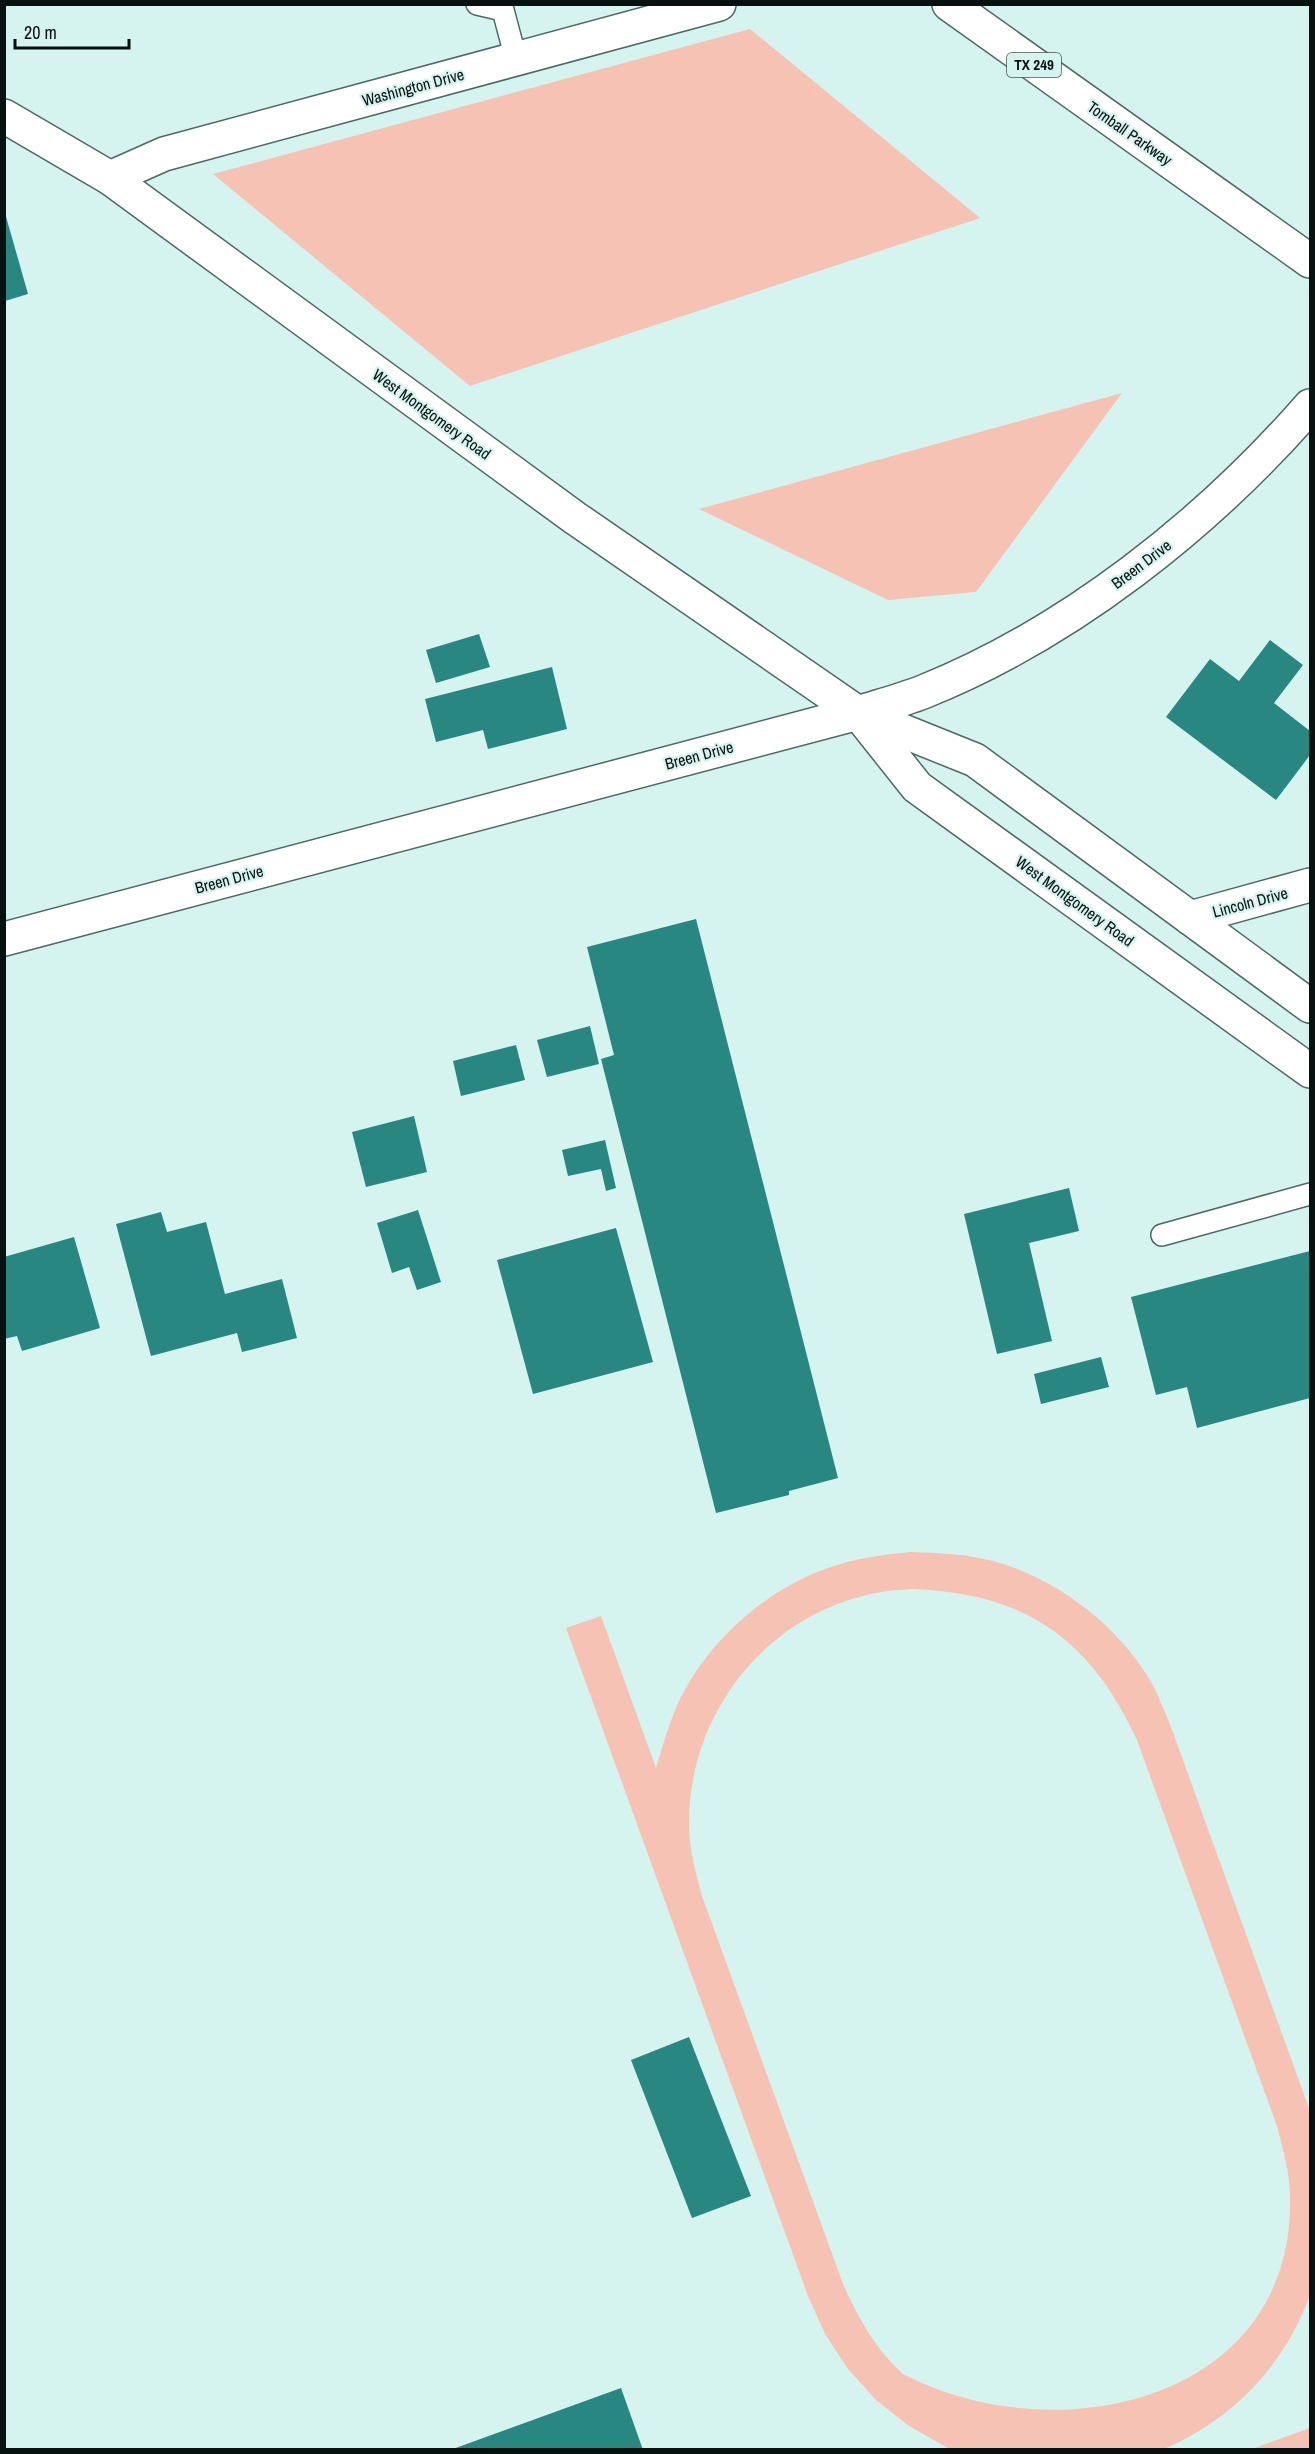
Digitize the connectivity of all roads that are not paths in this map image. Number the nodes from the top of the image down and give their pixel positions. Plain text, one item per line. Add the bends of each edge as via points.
1 (477, 4) edge
2 (719, 4) edge
3 (949, 4) edge
4 (504, 7) edge
5 (516, 59) junction
6 (4, 116) edge
7 (110, 178) junction
8 (1311, 261) edge
9 (1311, 406) edge
10 (858, 713) junction
11 (1311, 885) edge
12 (1190, 918) junction
13 (4, 939) edge
14 (1311, 1006) edge
15 (1311, 1071) edge
16 (1311, 1194) edge
17 (1162, 1235) dead end

1 - 4 lane
2 - 5 main road, Washington Drive
3 - 8 main road, Tomball Parkway / TX 249
4 - 5 lane
5 - 7 main road, Washington Drive via 164,154
6 - 7 main road, West Montgomery Road
7 - 10 main road, West Montgomery Road via 574,518
9 - 10 main road, Breen Drive via 1194,523 1106,590 1018,646 923,692
10 - 12 main road, West Montgomery Road via 975,760
10 - 13 main road, Breen Drive
10 - 15 main road, West Montgomery Road via 916,787
11 - 12 main road, Lincoln Drive
12 - 14 main road, West Montgomery Road
16 - 17 lane

